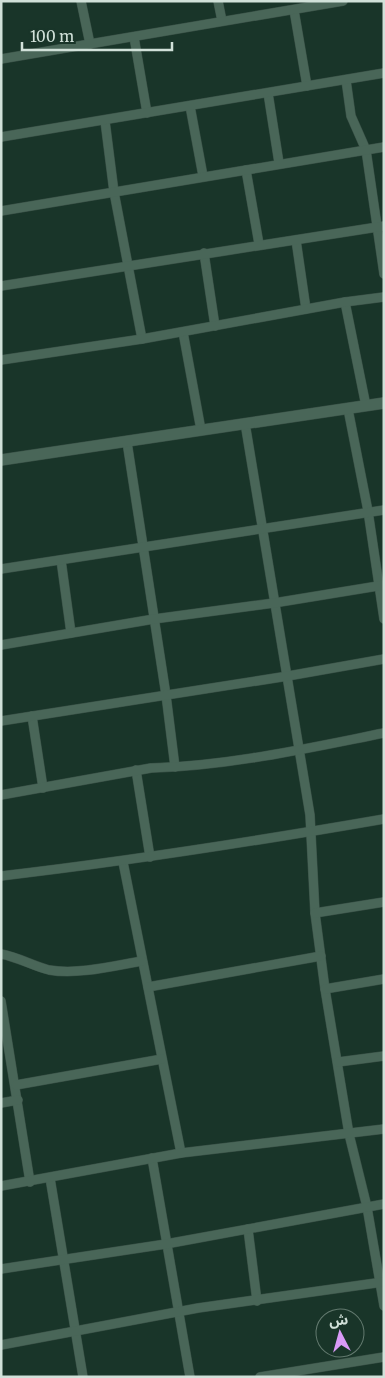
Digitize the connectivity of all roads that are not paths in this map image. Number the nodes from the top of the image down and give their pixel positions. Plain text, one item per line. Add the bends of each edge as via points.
1 (82, 1) edge
2 (218, 1) edge
3 (342, 1) edge
4 (294, 10) junction
5 (222, 21) junction
6 (134, 37) junction
7 (90, 44) junction
8 (1, 59) edge
9 (384, 73) edge
10 (346, 80) junction
11 (308, 86) junction
12 (268, 93) junction
13 (190, 106) junction
14 (147, 113) junction
15 (105, 120) junction
16 (1, 137) edge
17 (384, 147) edge
18 (366, 150) junction
19 (279, 164) junction
20 (246, 170) junction
21 (202, 176) junction
22 (114, 192) junction
23 (1, 210) edge
24 (380, 227) edge
25 (296, 240) junction
26 (259, 244) junction
27 (204, 253) junction
28 (127, 266) junction
29 (384, 274) edge
30 (1, 286) edge
31 (384, 298) edge
32 (345, 302) junction
33 (306, 309) junction
34 (215, 326) junction
35 (183, 332) junction
36 (142, 339) junction
37 (1, 360) edge
38 (384, 404) edge
39 (366, 406) junction
40 (348, 410) junction
41 (245, 423) junction
42 (201, 430) junction
43 (127, 442) junction
44 (1, 460) edge
45 (384, 510) edge
46 (368, 511) junction
47 (262, 528) junction
48 (143, 547) junction
49 (62, 560) junction
50 (1, 569) edge
51 (381, 585) edge
52 (274, 603) junction
53 (154, 619) junction
54 (384, 620) edge
55 (71, 633) junction
56 (1, 645) edge
57 (384, 659) edge
58 (288, 676) junction
59 (166, 695) junction
60 (32, 716) junction
61 (1, 721) edge
62 (384, 733) edge
63 (299, 750) junction
64 (175, 767) junction
65 (136, 770) junction
66 (43, 788) junction
67 (1, 795) edge
68 (384, 819) edge
69 (311, 832) junction
70 (150, 857) junction
71 (123, 862) junction
72 (1, 876) edge
73 (384, 902) edge
74 (315, 913) junction
75 (1, 954) edge
76 (321, 956) junction
77 (142, 961) junction
78 (384, 980) edge
79 (148, 986) junction
80 (326, 989) junction
81 (1, 1001) edge
82 (4, 1027) edge
83 (384, 1056) edge
84 (162, 1059) junction
85 (338, 1062) junction
86 (16, 1085) junction
87 (18, 1100) junction
88 (1, 1103) edge
89 (384, 1129) edge
90 (349, 1134) junction
91 (181, 1153) junction
92 (152, 1158) junction
93 (50, 1178) junction
94 (30, 1182) junction
95 (1, 1186) edge
96 (384, 1204) edge
97 (367, 1207) junction
98 (248, 1229) junction
99 (166, 1244) junction
100 (64, 1260) junction
101 (1, 1269) edge
102 (382, 1282) edge
103 (257, 1301) junction
104 (384, 1306) edge
105 (178, 1312) junction
106 (76, 1333) junction
107 (1, 1345) edge
108 (384, 1357) edge
109 (280, 1375) edge
110 (83, 1377) edge
111 (190, 1377) edge
112 (260, 1377) edge

1 - 7 street
2 - 5 street
3 - 4 street
4 - 5 street
4 - 11 street
5 - 6 street
6 - 7 street
6 - 14 street
7 - 8 street
9 - 10 street
10 - 11 street
10 - 18 street via 355,128
11 - 12 street
12 - 13 street
12 - 19 street
13 - 14 street
13 - 21 street
14 - 15 street
15 - 16 street
15 - 22 street
17 - 18 street
18 - 19 street
18 - 24 street
19 - 20 street
20 - 21 street
20 - 26 street
21 - 22 street
22 - 23 street
22 - 28 street
24 - 25 street
24 - 29 street
25 - 26 street
25 - 33 street
26 - 27 street
27 - 28 street
27 - 34 street
28 - 30 street
28 - 36 street
31 - 32 street
32 - 33 street
32 - 39 street
33 - 34 street
34 - 35 street
35 - 36 street
35 - 42 street
36 - 37 street
38 - 39 street
39 - 40 street
40 - 41 street
40 - 46 street
41 - 42 street
41 - 47 street
42 - 43 street
43 - 44 street
43 - 48 street
45 - 46 street
46 - 47 street
46 - 51 street
47 - 48 street
47 - 52 street
48 - 49 street
48 - 53 street
49 - 50 street
49 - 55 street
51 - 52 street
51 - 54 street
52 - 53 street
52 - 58 street
53 - 55 street
53 - 59 street
55 - 56 street
57 - 58 street
58 - 59 street
58 - 63 street
59 - 60 street
59 - 64 street
60 - 61 street
60 - 66 street
62 - 63 street
63 - 64 street
63 - 69 street
64 - 65 street
65 - 66 street
65 - 70 street
66 - 67 street
68 - 69 street
69 - 70 street
69 - 74 street
70 - 71 street
71 - 72 street
71 - 77 street
73 - 74 street
74 - 76 street
75 - 77 street via 48,970 64,971
76 - 79 street
76 - 80 street
77 - 79 street
78 - 80 street
79 - 84 street
80 - 85 street
81 - 82 street
82 - 86 street
83 - 85 street
84 - 86 street
84 - 91 street
85 - 90 street
86 - 87 street
87 - 88 street
87 - 94 street
89 - 90 street
90 - 91 street
90 - 97 street
91 - 92 street
92 - 93 street
92 - 99 street
93 - 94 street
93 - 100 street
94 - 95 street
96 - 97 street
97 - 98 street
97 - 102 street
98 - 99 street
98 - 103 street
99 - 100 street
99 - 105 street
100 - 101 street
100 - 106 street
102 - 103 street
102 - 104 street
103 - 105 street
105 - 106 street
105 - 111 street
106 - 107 street
106 - 110 street
108 - 109 street
109 - 112 street

